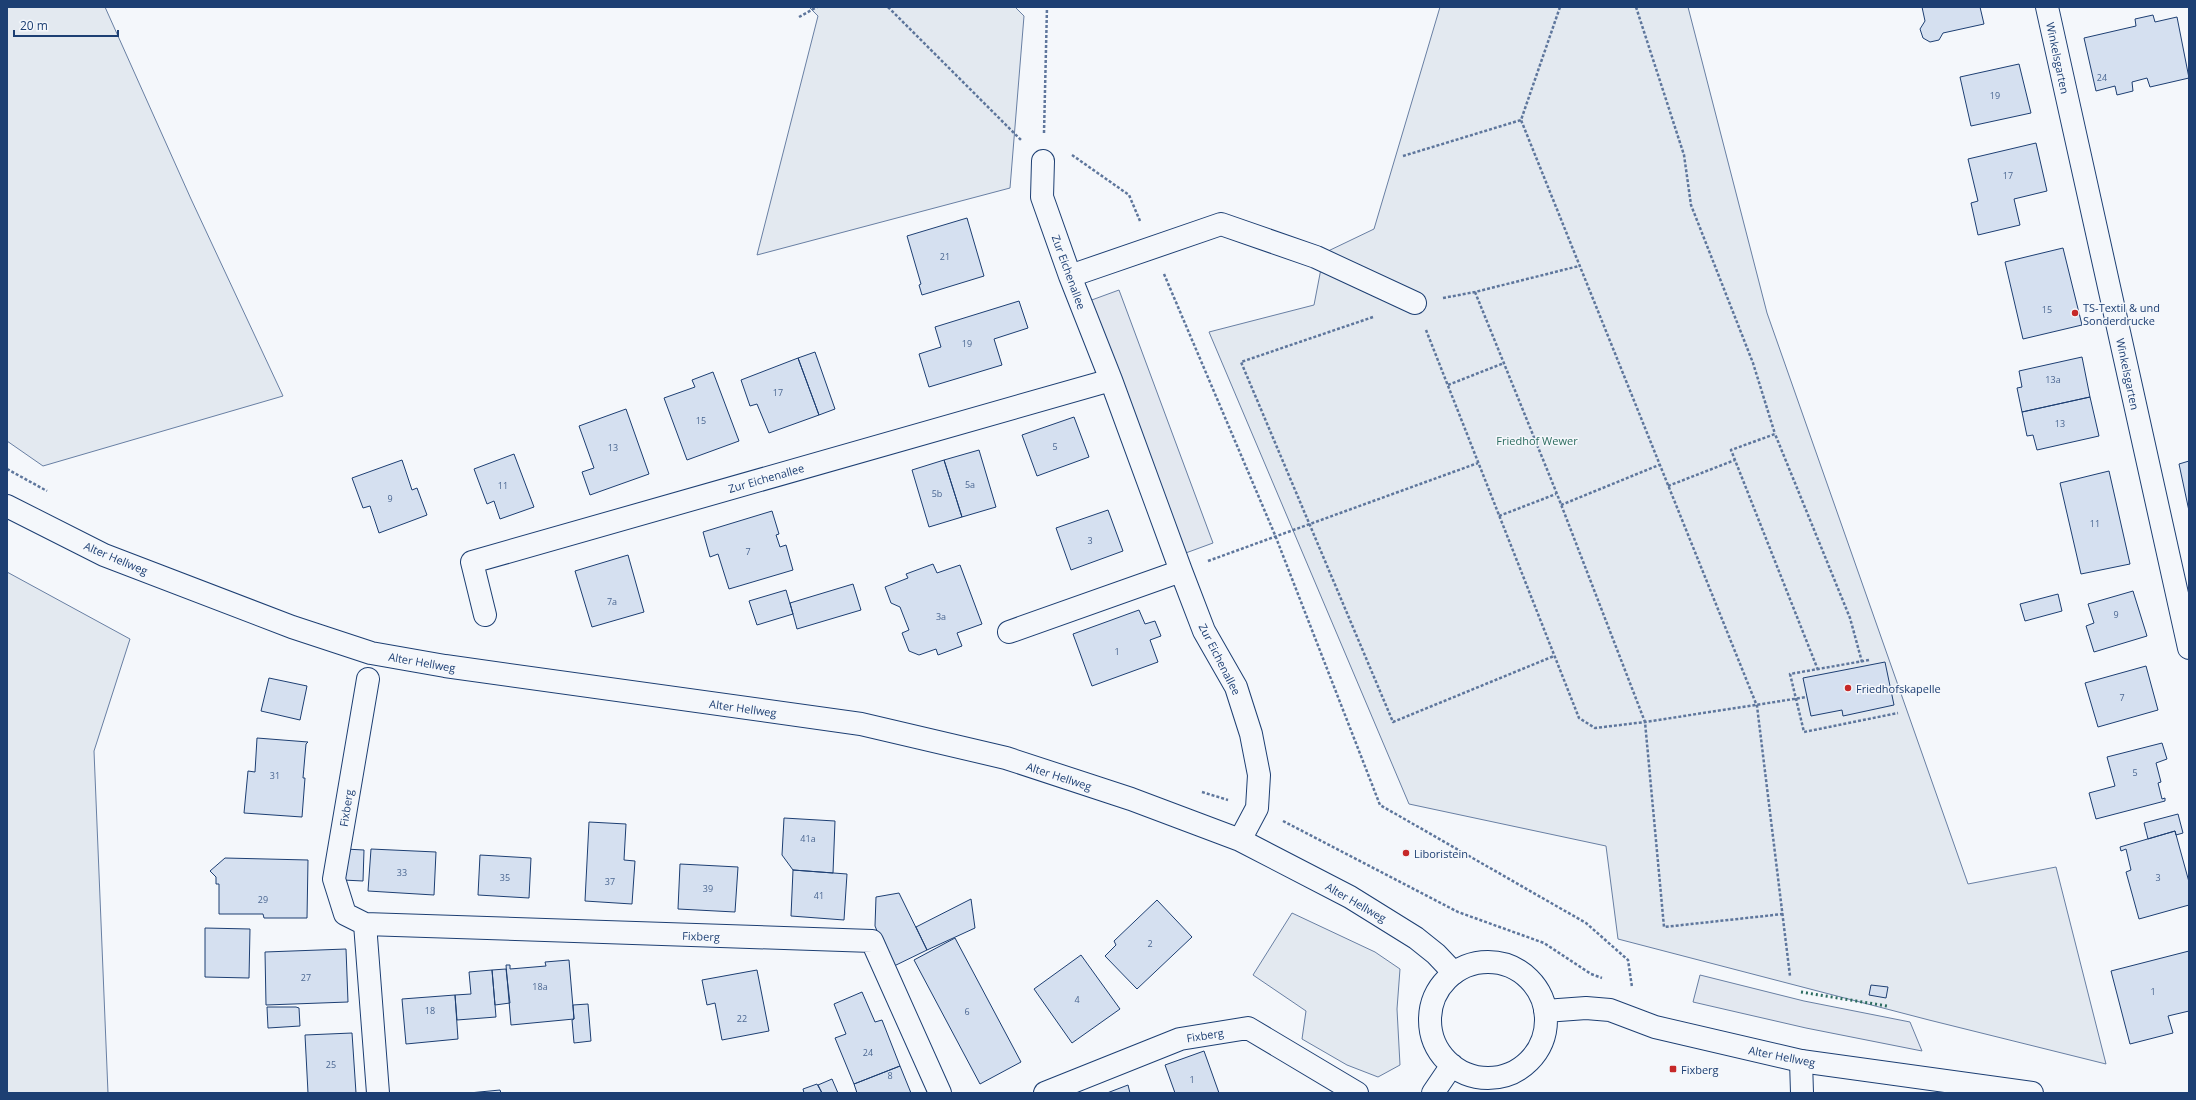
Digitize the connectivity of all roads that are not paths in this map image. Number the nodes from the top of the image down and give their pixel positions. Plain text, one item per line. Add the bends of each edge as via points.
1 (2047, 7) edge
2 (1043, 161) road end
3 (1070, 276) junction
4 (1415, 303) road end
5 (1111, 380) junction
6 (7, 506) edge
7 (1181, 571) junction
8 (485, 615) dead end
9 (1009, 632) dead end
10 (2189, 648) edge
11 (368, 679) dead end
12 (1240, 840) junction
13 (365, 924) junction
14 (1454, 972) junction
15 (1545, 1011) junction
16 (1801, 1061) junction
17 (1452, 1066) junction
18 (378, 1093) edge
19 (940, 1093) edge
20 (1045, 1093) edge
21 (1357, 1093) edge
22 (1433, 1093) edge
23 (1802, 1093) edge
24 (2026, 1093) edge

1 - 10 street, Winkelsgarten
2 - 3 street, Zur Eichenallee via 1042,197
3 - 4 street via 1221,224 1316,257
3 - 5 street, Zur Eichenallee
5 - 7 street, Zur Eichenallee
5 - 8 street, Zur Eichenallee via 472,562
6 - 12 street, Alter Hellweg via 104,555 292,627 371,653 445,666 861,724 1006,758 1131,799
7 - 9 street
7 - 12 street, Zur Eichenallee via 1204,631 1236,687 1252,734 1259,775 1257,808
11 - 13 street, Fixberg via 334,879 345,914
12 - 14 street, Alter Hellweg via 1350,897 1416,938
13 - 18 street
13 - 19 street, Fixberg via 872,942
14 - 15 street via 1472,964 1485,962 1510,966 1527,977 1540,993
14 - 17 street via 1440,988 1431,1008 1430,1029 1438,1049
15 - 16 street, Alter Hellweg via 1586,1008 1610,1010 1655,1028
15 - 17 street via 1544,1034 1534,1055 1517,1070 1495,1078 1472,1076
16 - 23 street
16 - 24 street, Alter Hellweg
17 - 22 street
20 - 21 street, Fixberg via 1180,1039 1248,1028

